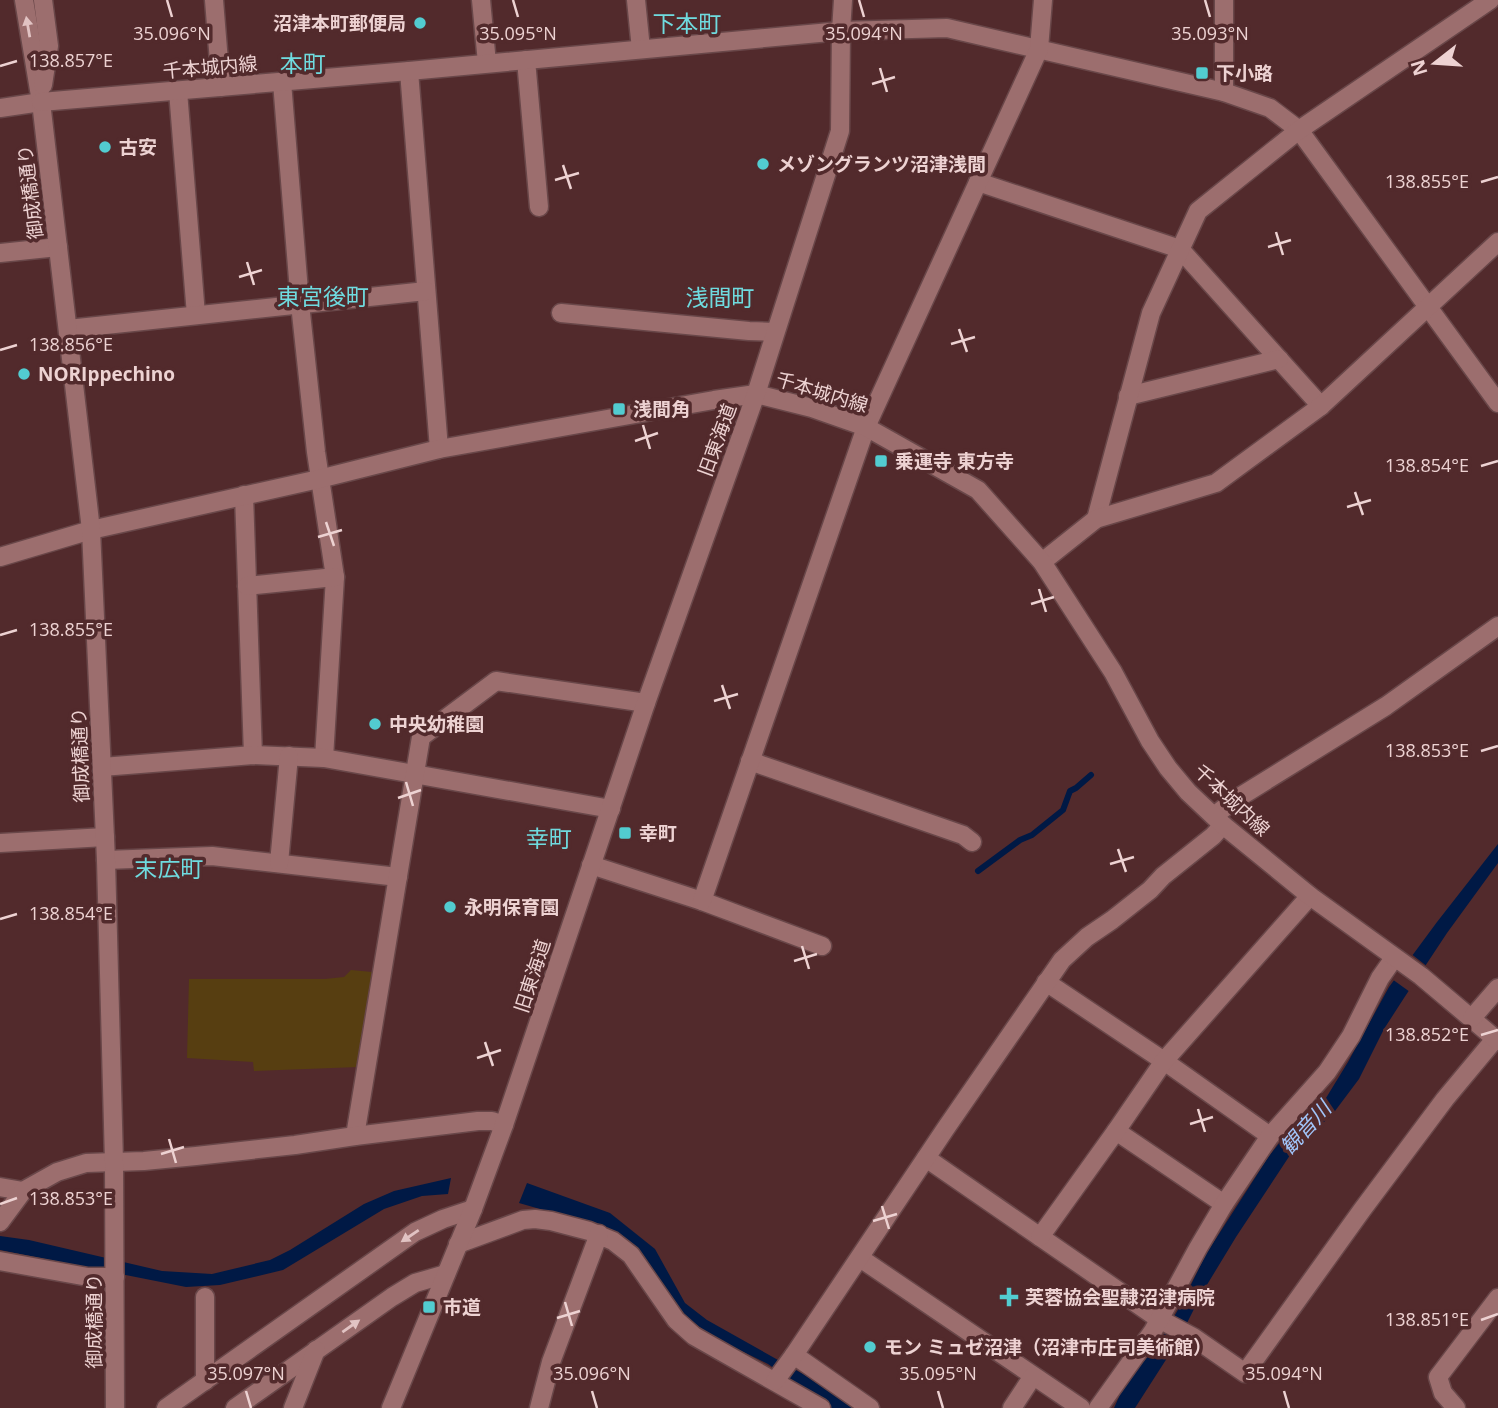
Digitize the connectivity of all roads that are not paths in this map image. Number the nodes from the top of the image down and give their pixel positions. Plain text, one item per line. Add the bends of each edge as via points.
1 (24, 0) edge
2 (43, 0) edge
3 (214, 0) edge
4 (481, 0) edge
5 (636, 0) edge
6 (843, 0) edge
7 (1043, 0) edge
8 (1224, 0) edge
9 (1490, 0) edge
10 (841, 31) junction
11 (641, 49) junction
12 (1039, 49) junction
13 (526, 60) junction
14 (487, 63) junction
15 (410, 71) junction
16 (282, 82) junction
17 (220, 87) junction
18 (178, 91) junction
19 (1224, 92) junction
20 (41, 102) junction
21 (0, 108) edge
22 (1299, 130) junction
23 (978, 182) junction
24 (539, 207) dead end
25 (1498, 242) edge
26 (58, 247) junction
27 (1180, 249) junction
28 (0, 253) edge
29 (426, 290) junction
30 (300, 304) junction
31 (1428, 307) junction
32 (561, 313) dead end
33 (196, 315) junction
34 (68, 329) junction
35 (775, 332) junction
36 (1279, 359) junction
37 (756, 394) junction
38 (1128, 396) junction
39 (1498, 403) edge
40 (1321, 406) junction
41 (866, 427) junction
42 (439, 449) junction
43 (319, 479) junction
44 (244, 495) junction
45 (1096, 519) junction
46 (91, 530) junction
47 (0, 557) edge
48 (1042, 562) junction
49 (335, 577) junction
50 (247, 586) junction
51 (1498, 626) edge
52 (646, 704) junction
53 (253, 755) junction
54 (289, 756) junction
55 (324, 758) junction
56 (750, 761) junction
57 (102, 766) junction
58 (416, 775) junction
59 (611, 809) junction
60 (1219, 821) junction
61 (104, 836) junction
62 (972, 842) dead end
63 (0, 843) edge
64 (106, 860) junction
65 (279, 863) junction
66 (591, 865) junction
67 (398, 877) junction
68 (1310, 896) junction
69 (702, 901) junction
70 (822, 946) dead end
71 (1399, 961) junction
72 (1046, 982) junction
73 (1498, 988) edge
74 (1472, 1018) junction
75 (1497, 1040) edge
76 (1164, 1061) junction
77 (504, 1125) junction
78 (1116, 1131) junction
79 (355, 1136) junction
80 (1270, 1136) junction
81 (926, 1158) junction
82 (114, 1162) junction
83 (0, 1187) edge
84 (23, 1191) junction
85 (1224, 1204) junction
86 (473, 1209) junction
87 (0, 1222) edge
88 (599, 1234) junction
89 (1040, 1237) junction
90 (458, 1244) junction
91 (860, 1258) junction
92 (0, 1261) edge
93 (446, 1274) junction
94 (115, 1276) junction
95 (205, 1297) dead end
96 (1498, 1298) edge
97 (1159, 1319) junction
98 (316, 1350) junction
99 (794, 1355) junction
100 (1033, 1376) junction
101 (205, 1381) junction
102 (775, 1381) junction
103 (115, 1408) edge
104 (166, 1408) edge
105 (235, 1408) edge
106 (293, 1408) edge
107 (391, 1408) edge
108 (539, 1408) edge
109 (821, 1408) edge
110 (870, 1408) edge
111 (1012, 1408) edge
112 (1080, 1408) edge
113 (1098, 1408) edge
114 (1456, 1408) edge

20 -> 1 street
2 - 20 street via 49,46
3 - 17 street
4 - 14 street
5 - 11 street
6 - 10 street
7 - 12 street
8 - 19 street
9 - 22 street
10 - 11 street, 千本城内線
10 - 12 street via 947,28
10 - 35 street, 千本城内線 via 841,131
11 - 13 street, 千本城内線
12 - 19 street
12 - 23 street
13 - 14 street, 千本城内線
13 - 24 street
14 - 15 street, 千本城内線
15 - 16 street, 千本城内線
15 - 29 street
16 - 17 street, 千本城内線
16 - 30 street
17 - 18 street, 千本城内線
18 - 20 street, 千本城内線
18 - 33 street
19 - 22 street via 1270,108
20 - 21 street, 千本城内線
20 - 26 street, 御成橋通り
22 - 27 street via 1198,211
22 - 31 street
23 - 27 street
23 - 41 street
25 - 31 street
26 - 28 street
26 - 34 street, 御成橋通り
27 - 36 street
27 - 38 street via 1150,313
29 - 30 street
29 - 42 street
30 - 33 street
30 - 43 street
31 - 39 street
31 - 40 street
32 - 35 street
33 - 34 street
34 - 46 street, 御成橋通り
35 - 37 street, 千本城内線
36 - 38 street
36 - 40 street
37 - 41 street, 千本城内線
37 - 42 street
37 - 52 street, 旧東海道
38 - 45 street
40 - 45 street via 1216,483
41 - 48 street, 千本城内線 via 978,490
41 - 56 street
42 - 43 street
43 - 44 street
43 - 49 street
44 - 46 street
44 - 50 street
45 - 48 street
46 - 47 street
46 - 57 street, 御成橋通り
48 - 60 street, 千本城内線 via 1168,768
49 - 50 street
49 - 55 street
50 - 53 street
51 - 60 street via 1385,706 1233,801
52 - 58 street via 496,681 421,737
52 - 59 street, 旧東海道
53 - 54 street
53 - 57 street
54 - 55 street
54 - 65 street
55 - 58 street
56 - 62 street
56 - 69 street
57 - 61 street, 御成橋通り
58 - 59 street
58 - 67 street
59 - 66 street, 旧東海道
60 - 68 street, 千本城内線
60 - 72 street via 1213,836 1087,937
61 - 63 street
61 - 64 street, 御成橋通り
64 - 65 street via 212,856
64 - 82 street, 御成橋通り
65 - 67 street
66 - 69 street
66 - 77 street, 旧東海道
67 - 79 street
68 - 71 street, 千本城内線
68 - 76 street
69 - 70 street
71 - 74 street, 千本城内線
71 - 80 street via 1380,978 1327,1072
72 - 76 street
72 - 81 street
73 - 74 street
74 - 75 street, 千本城内線
75 - 97 street via 1445,1099 1245,1373
76 - 78 street
76 - 80 street
77 - 79 street via 478,1121
77 - 86 street, 旧東海道
78 - 85 street
78 - 89 street
79 - 82 street
80 - 85 street
81 - 89 street
81 - 91 street
82 - 84 street via 86,1163 57,1172
82 - 94 street, 御成橋通り
83 - 84 street
84 - 87 street
85 - 97 street
86 - 90 street, 旧東海道
86 -> 101 street via 415,1232
88 - 90 street via 535,1219
88 - 102 street via 631,1255 676,1320 694,1336
88 - 108 street via 551,1362
89 - 97 street
90 - 93 street, 旧東海道
91 - 99 street
91 - 100 street
92 - 94 street via 88,1277
98 -> 93 street via 410,1286
93 - 107 street, 旧東海道
94 - 103 street, 御成橋通り
95 - 101 street
96 - 114 street via 1438,1377 1443,1393
97 - 113 street
98 - 105 street
98 - 106 street
99 - 102 street
99 - 110 street
100 - 111 street
100 - 112 street
101 - 104 street
102 - 109 street

